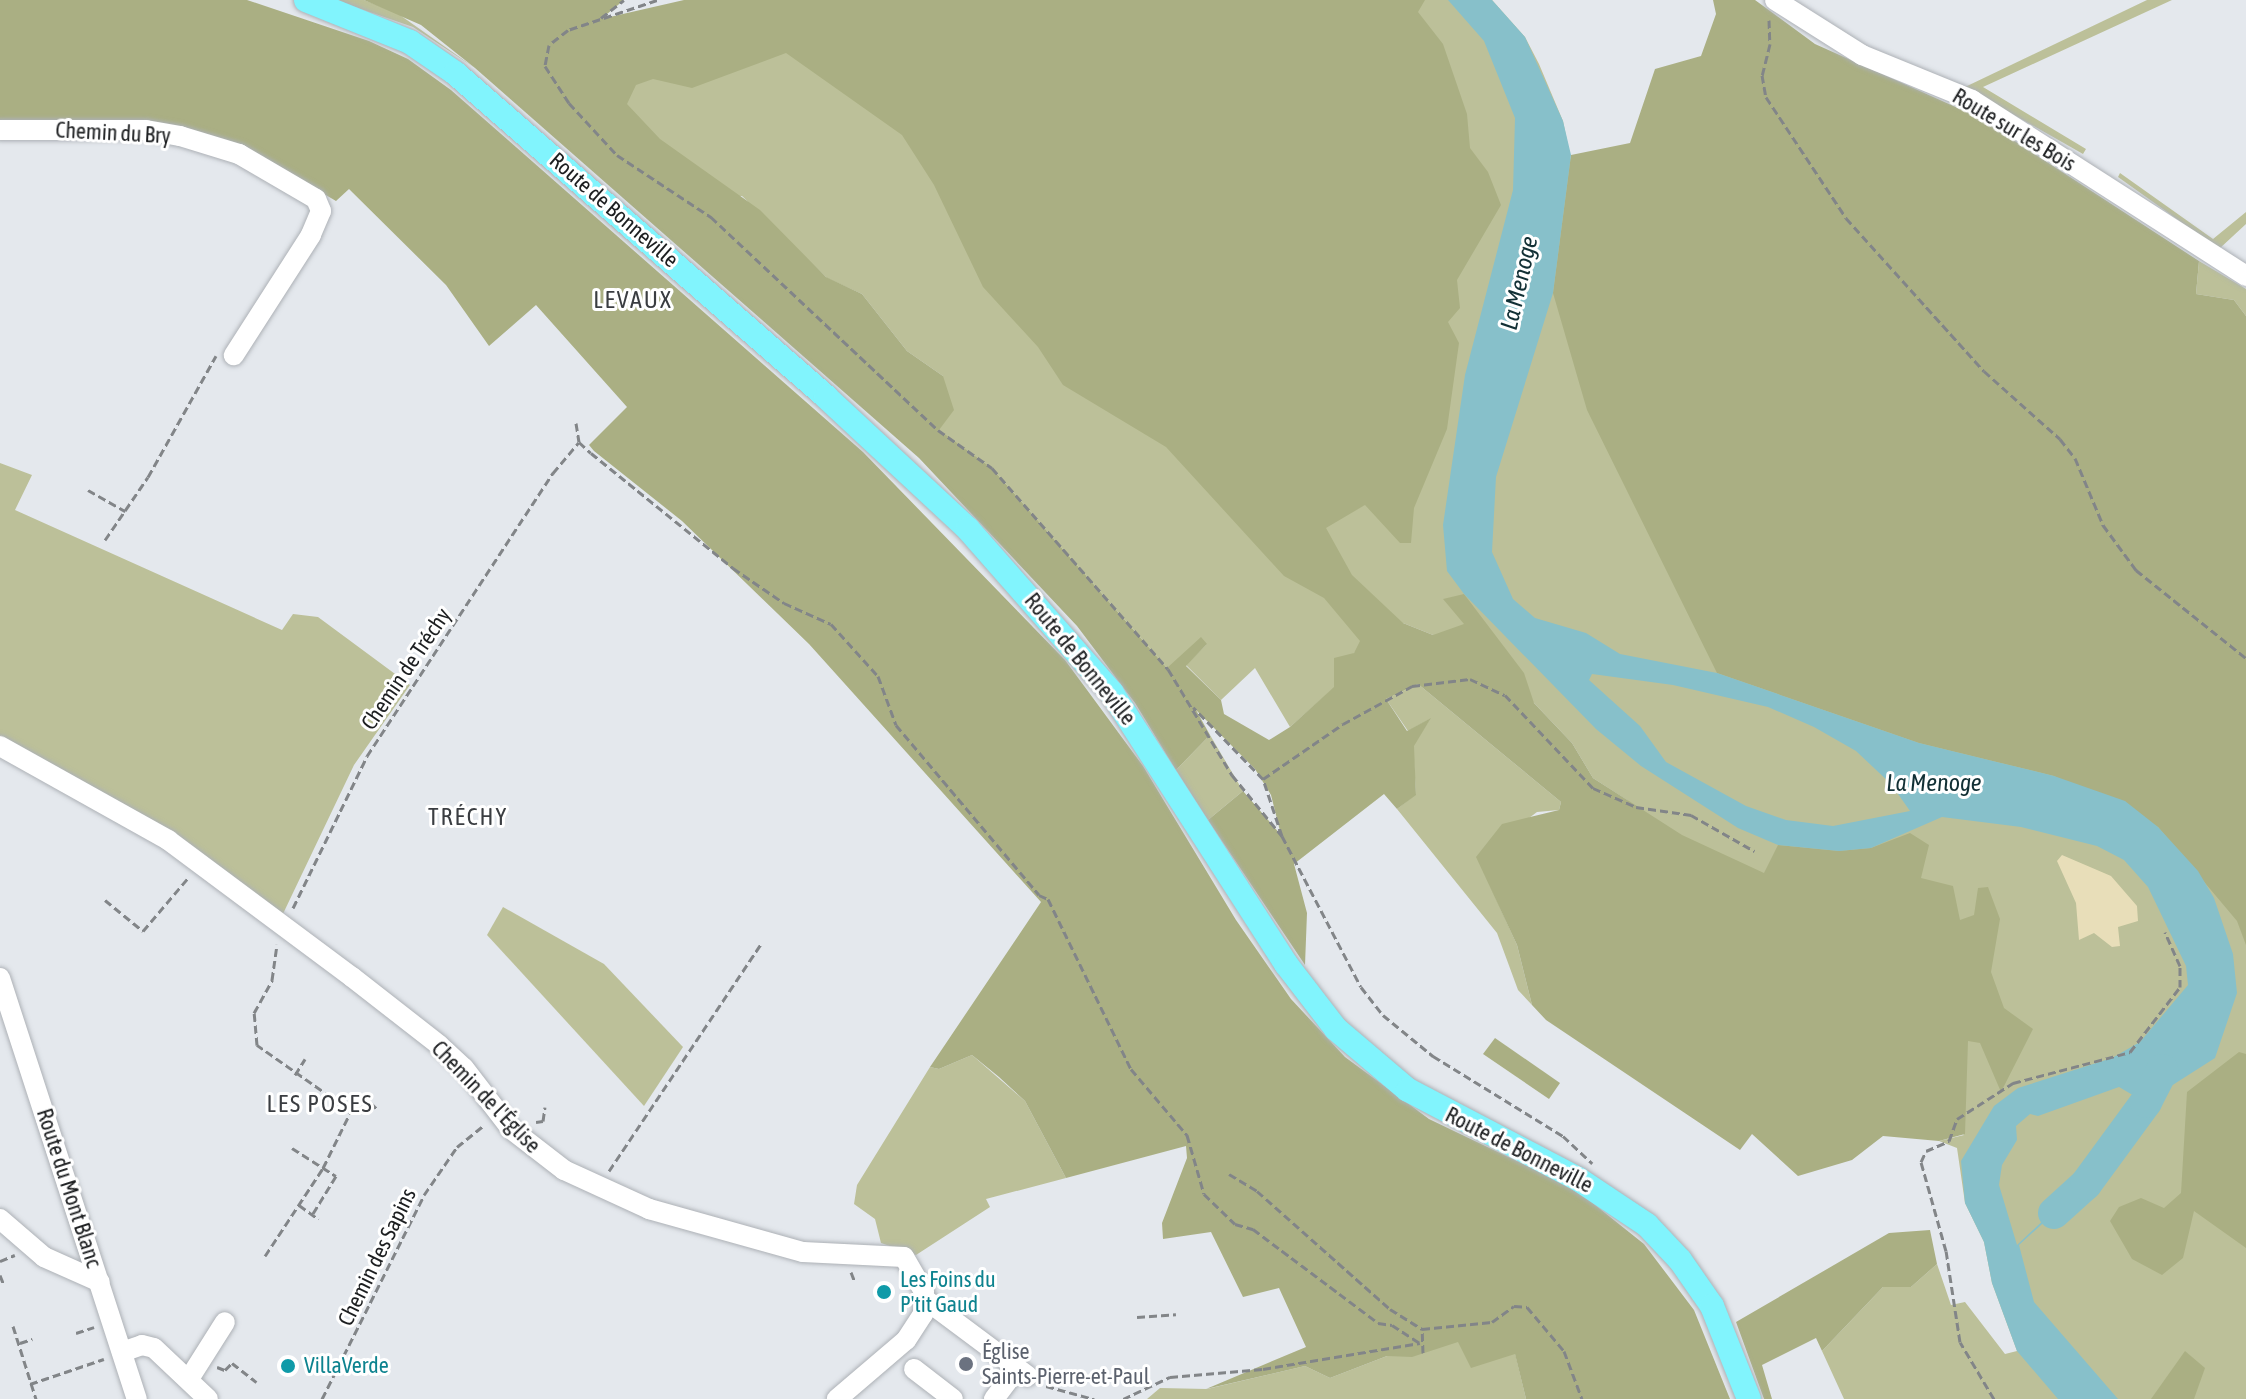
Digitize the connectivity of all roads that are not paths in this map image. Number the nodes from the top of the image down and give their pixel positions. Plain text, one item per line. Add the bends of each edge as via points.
1 (306, 0) edge
2 (1771, 5) edge
3 (0, 130) edge
4 (2246, 276) edge
5 (225, 354) road end
6 (0, 746) edge
7 (0, 978) edge
8 (0, 1219) edge
9 (100, 1282) junction
10 (926, 1300) junction
11 (225, 1322) dead end
12 (122, 1352) junction
13 (914, 1369) dead end
14 (189, 1379) junction
15 (137, 1399) edge
16 (208, 1399) edge
17 (837, 1399) edge
18 (953, 1399) edge
19 (994, 1399) edge
20 (1749, 1399) edge

1 - 20 main road, Route de Bonneville via 410,42 455,73 924,486 1004,566 1112,693 1286,964 1336,1029 1408,1090 1578,1179 1647,1225 1712,1306
2 - 4 street, Route sur les Bois via 1862,55 1972,100
3 - 5 street, Chemin du Bry via 146,130 180,136 239,154 316,199 321,211 311,235
6 - 10 street, Chemin de l'Église via 168,840 439,1045 532,1149 649,1209 803,1252 900,1254 915,1269
7 - 9 street, Route du Mont Blanc
8 - 9 street via 44,1257
9 - 12 street, Route du Mont Blanc
10 - 17 street via 906,1340
10 - 19 street via 1023,1372
11 - 14 street
12 - 14 street via 142,1345 154,1348
12 - 15 street, Route du Mont Blanc
13 - 18 street
14 - 16 street

